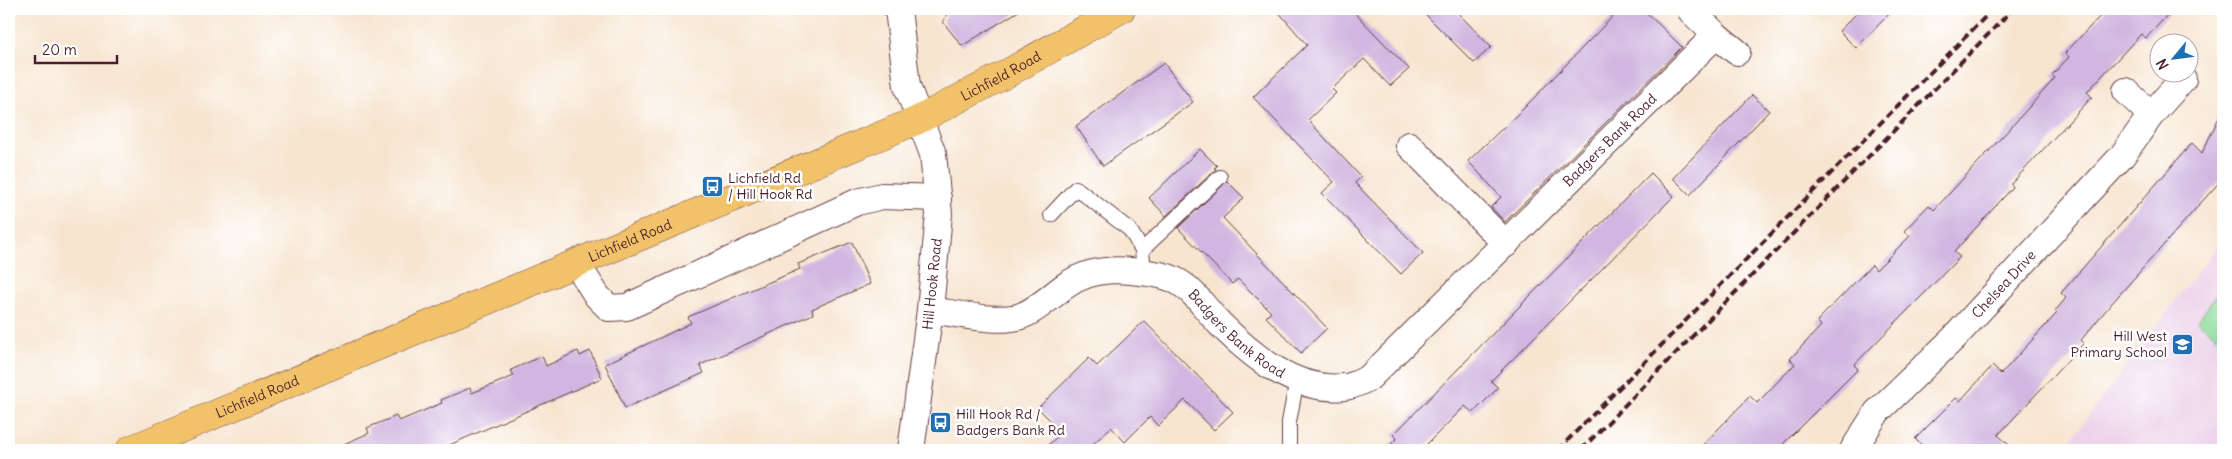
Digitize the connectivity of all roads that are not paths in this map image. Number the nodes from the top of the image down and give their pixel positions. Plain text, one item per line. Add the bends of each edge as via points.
1 (898, 9) edge
2 (1120, 9) edge
3 (1691, 11) dead end
4 (1716, 36) junction
5 (1737, 52) dead end
6 (2180, 82) edge
7 (2126, 91) dead end
8 (2151, 115) junction
9 (918, 120) junction
10 (1409, 145) dead end
11 (1220, 177) dead end
12 (938, 198) junction
13 (1051, 215) dead end
14 (1506, 244) junction
15 (1143, 261) junction
16 (577, 264) junction
17 (930, 310) junction
18 (1297, 379) junction
19 (130, 450) edge
20 (911, 450) edge
21 (1289, 450) edge
22 (1853, 450) edge

1 - 9 street, Hill Hook Road via 907,86
2 - 9 main road, Lichfield Road
3 - 4 street
4 - 5 street
4 - 14 street, Badgers Bank Road
6 - 8 street, Chelsea Drive
7 - 8 street
8 - 22 street, Chelsea Drive via 2115,164 1954,338 1878,412
9 - 12 street, Hill Hook Road via 933,154
9 - 16 main road, Lichfield Road
10 - 14 street
11 - 15 lane
12 - 16 street via 882,196 858,202 627,307 609,308 597,296
12 - 17 street, Hill Hook Road
13 - 15 lane via 1076,188 1130,230
14 - 18 street, Badgers Bank Road via 1369,378 1346,388 1320,386
15 - 17 street, Badgers Bank Road via 1122,270 1093,271 1020,316 993,318
15 - 18 street, Badgers Bank Road via 1162,276 1190,288 1220,324 1251,351 1282,375
16 - 19 main road, Lichfield Road
17 - 20 street, Hill Hook Road
18 - 21 lane via 1288,422

